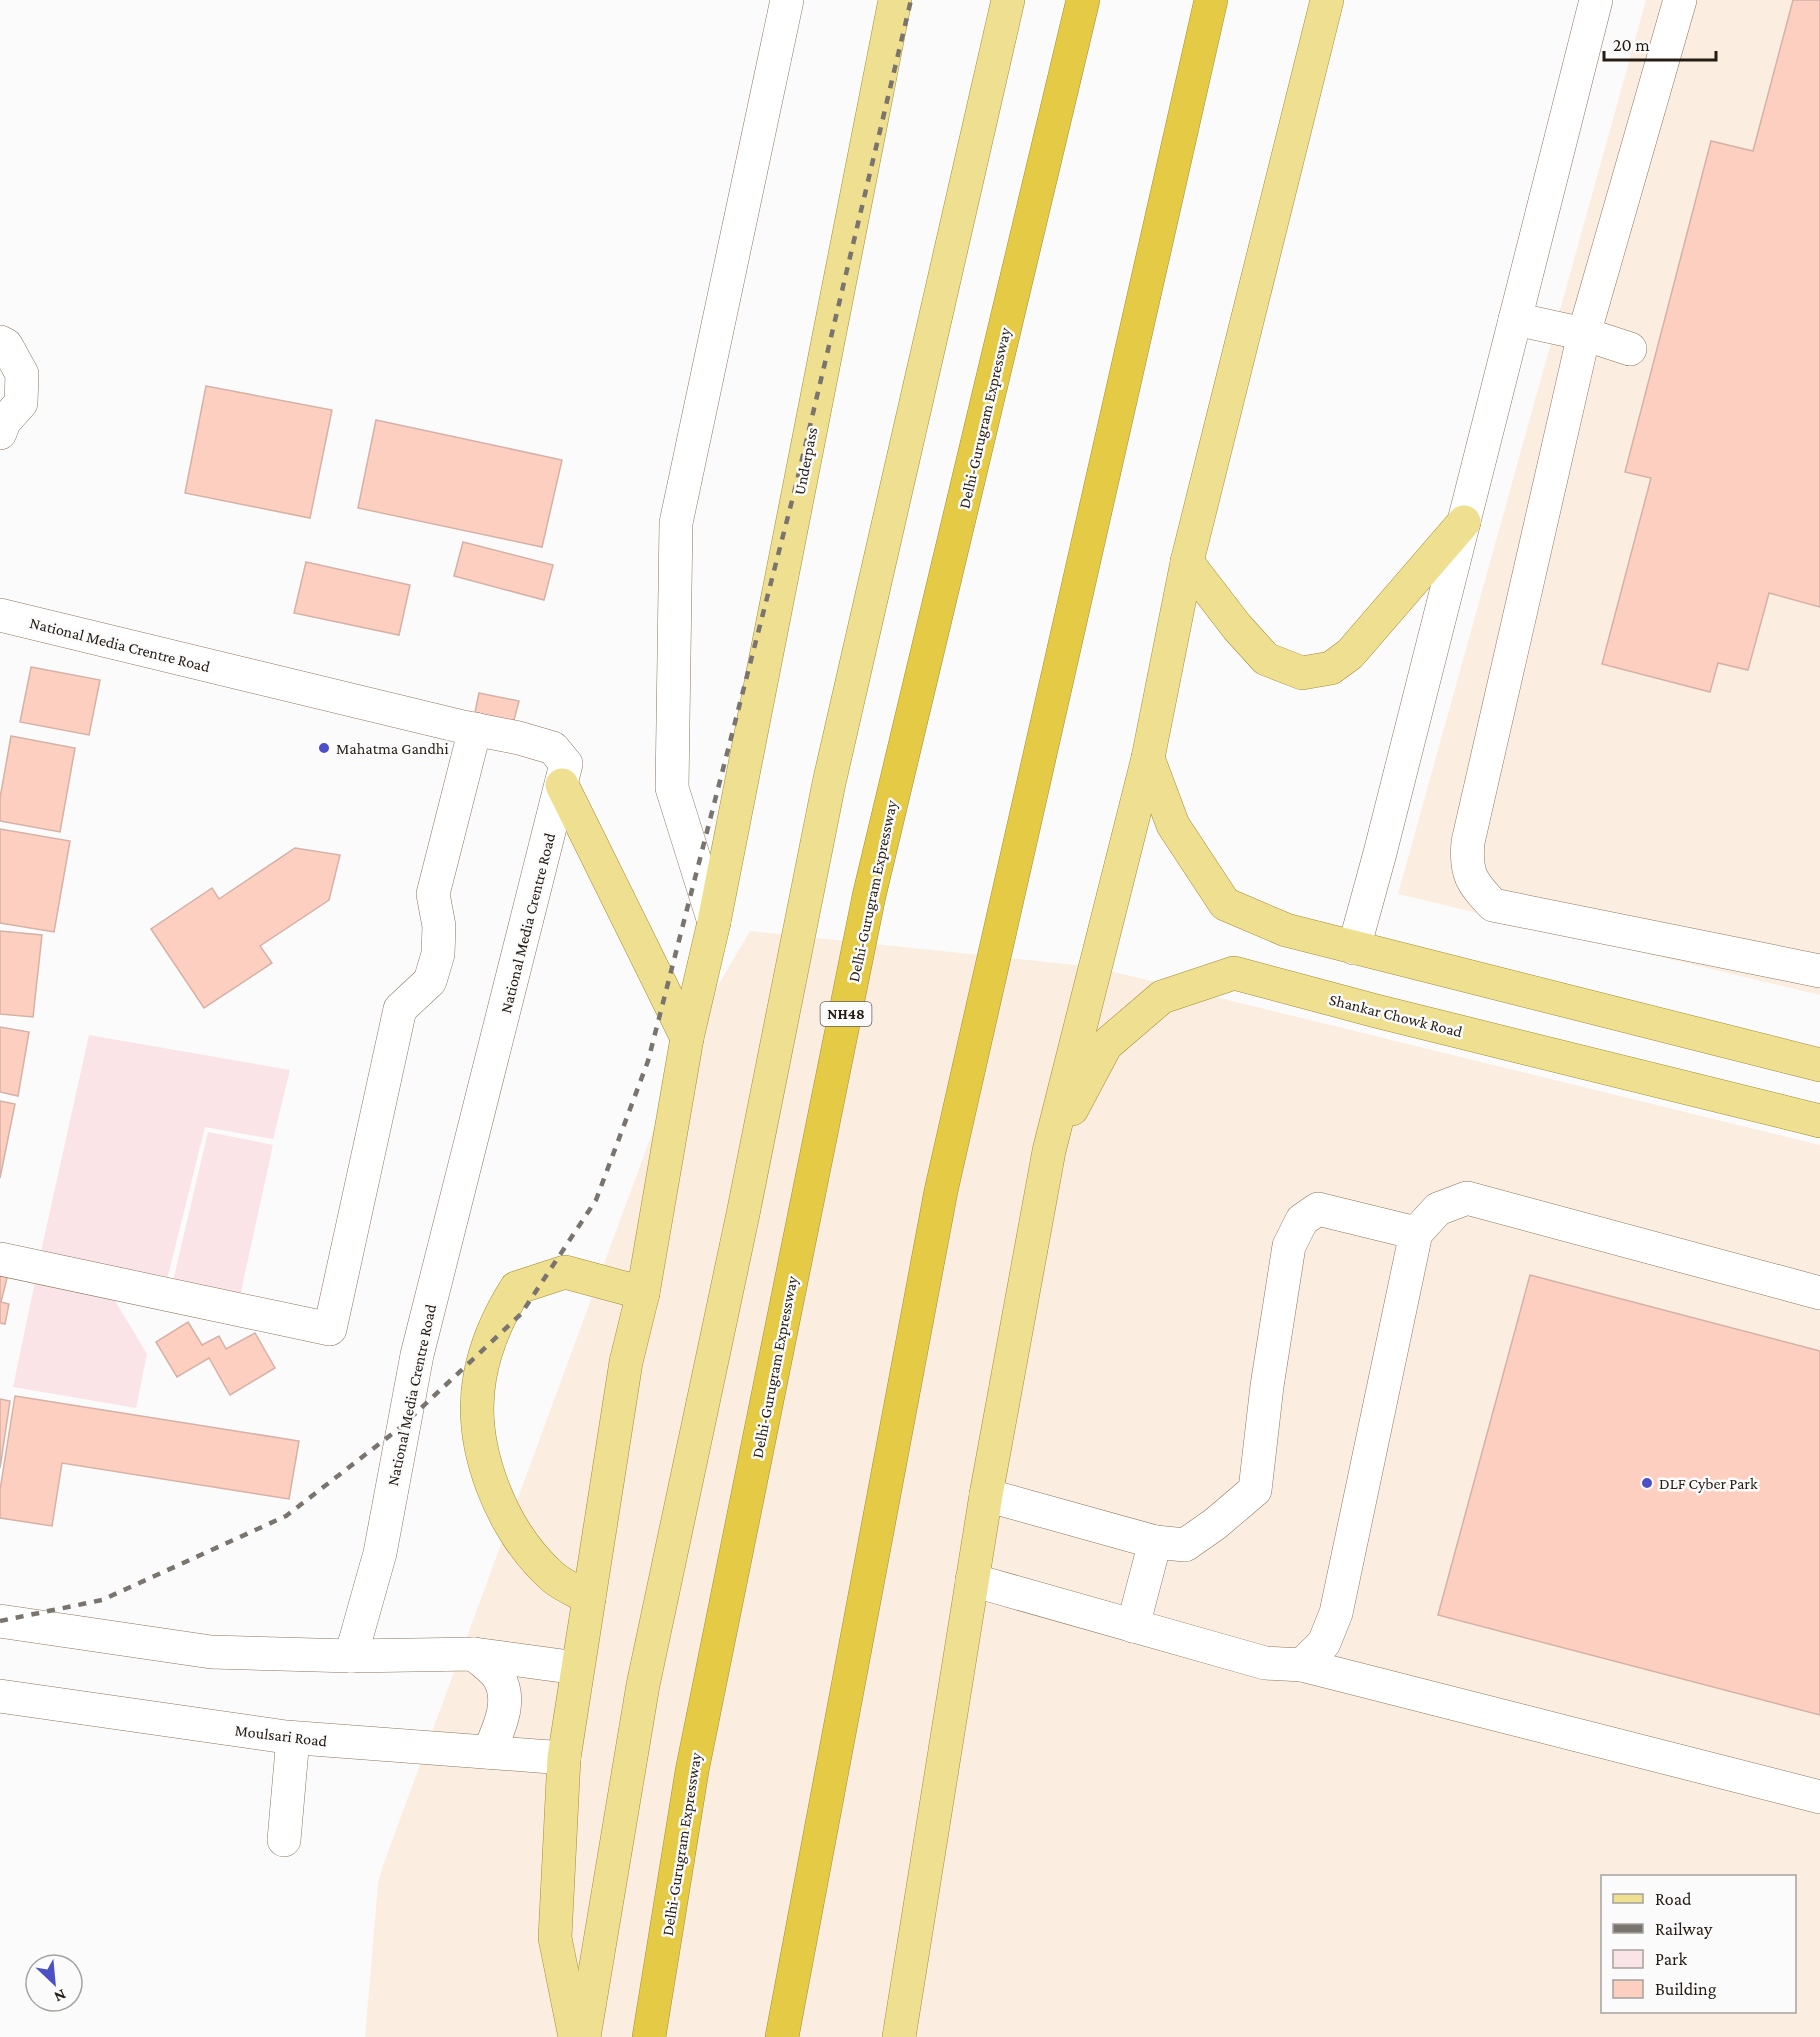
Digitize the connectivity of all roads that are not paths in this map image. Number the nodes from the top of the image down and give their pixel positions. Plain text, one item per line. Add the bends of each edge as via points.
1 (787, 0) edge
2 (895, 0) edge
3 (1008, 0) edge
4 (1083, 0) edge
5 (1211, 0) edge
6 (1327, 0) edge
7 (1596, 0) edge
8 (1680, 0) edge
9 (1515, 319) junction
10 (1584, 334) junction
11 (0, 342) edge
12 (1630, 349) dead end
13 (0, 433) edge
14 (1464, 522) junction
15 (1187, 562) junction
16 (0, 615) edge
17 (475, 729) junction
18 (1148, 758) junction
19 (562, 785) junction
20 (714, 922) junction
21 (1354, 948) junction
22 (1820, 970) edge
23 (687, 1038) junction
24 (1820, 1065) edge
25 (1820, 1121) edge
26 (1049, 1151) junction
27 (1416, 1233) junction
28 (0, 1260) edge
29 (643, 1293) junction
30 (1820, 1293) edge
31 (986, 1495) junction
32 (1155, 1542) junction
33 (972, 1580) junction
34 (590, 1598) junction
35 (0, 1621) edge
36 (1133, 1626) junction
37 (474, 1654) junction
38 (351, 1656) junction
39 (1302, 1665) junction
40 (577, 1668) junction
41 (0, 1696) edge
42 (293, 1738) junction
43 (489, 1752) junction
44 (564, 1758) junction
45 (1820, 1797) edge
46 (284, 1840) dead end
47 (574, 2037) edge
48 (584, 2037) edge
49 (649, 2037) edge
50 (782, 2037) edge
51 (898, 2037) edge

1 - 20 street via 676,523 672,788
2 - 20 main road, Underpass
3 - 48 main road via 829,783 643,1685
4 - 49 highway, Delhi-Gurugram Expressway / NH48 via 870,896 692,1771
5 - 50 highway via 941,1191
6 - 15 main road
7 - 9 street
8 - 10 street
9 - 10 street
9 - 14 street
10 - 12 street
10 - 22 street via 1466,862 1475,886 1493,905
11 - 13 street via 6,345 22,374 21,403 4,422
14 - 15 main road via 1350,654 1331,669 1302,673 1266,659
14 - 21 street
15 - 18 main road
16 - 17 street, National Media Crentre Road
17 - 19 street, National Media Crentre Road via 554,748 566,764
17 - 28 street via 433,894 439,926 438,954 430,981 400,1008 330,1329
18 - 21 main road via 1173,825 1225,904 1286,930
18 - 26 main road
19 - 23 main road
19 - 38 street, National Media Crentre Road via 417,1354 380,1553
20 - 23 main road, Underpass
21 - 24 main road
23 - 29 main road, Underpass
25 - 26 main road, Shankar Chowk Road via 1234,973 1162,997 1106,1045
26 - 31 main road
27 - 30 street via 1438,1209 1467,1198
27 - 32 street via 1318,1209 1302,1220 1289,1246 1255,1490 1185,1545
27 - 39 street via 1336,1613 1324,1643
29 - 34 main road, Underpass via 626,1362
29 - 34 main road via 565,1272 516,1288 496,1322 480,1376 477,1421 488,1472 509,1523 528,1551 555,1579
31 - 32 street
31 - 33 main road
32 - 36 street
33 - 36 street
33 - 51 main road
34 - 40 main road, Underpass
35 - 38 street via 211,1652
36 - 39 street via 1265,1663
37 - 38 street
37 - 40 street
37 - 43 street via 499,1678 504,1697 501,1722
39 - 45 street
40 - 44 main road, Underpass
41 - 42 street, Moulsari Road
42 - 43 street, Moulsari Road
42 - 46 street
43 - 44 street, Moulsari Road
44 - 47 main road, Underpass via 555,1938

